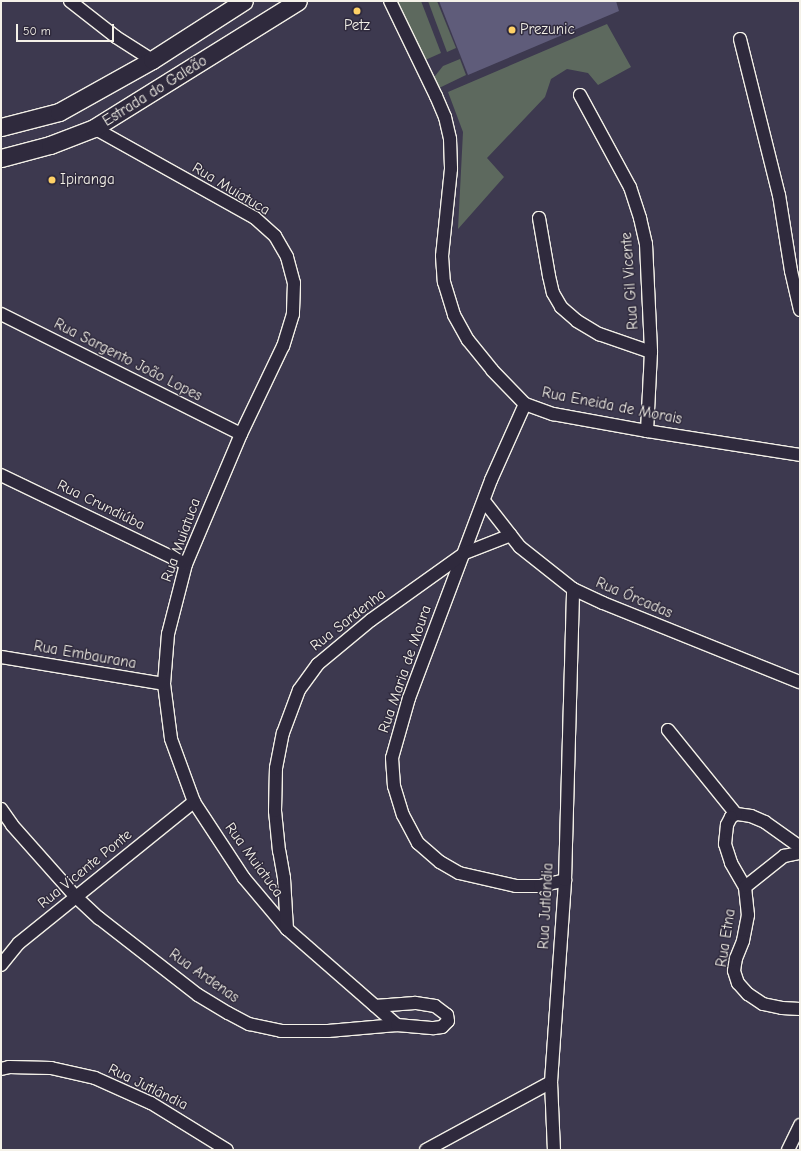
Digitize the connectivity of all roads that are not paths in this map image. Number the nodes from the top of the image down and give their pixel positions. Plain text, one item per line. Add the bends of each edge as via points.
1 (70, 1) edge
2 (298, 1) edge
3 (390, 1) edge
4 (239, 3) edge
5 (740, 39) dead end
6 (152, 60) junction
7 (580, 96) dead end
8 (1, 127) edge
9 (94, 128) junction
10 (1, 158) edge
11 (539, 218) dead end
12 (800, 310) edge
13 (1, 314) edge
14 (651, 352) junction
15 (525, 404) junction
16 (646, 431) junction
17 (241, 434) junction
18 (800, 454) edge
19 (1, 475) edge
20 (484, 501) junction
21 (511, 535) junction
22 (465, 553) junction
23 (186, 564) junction
24 (573, 589) junction
25 (1, 657) edge
26 (800, 682) edge
27 (164, 684) junction
28 (668, 730) dead end
29 (194, 802) junction
30 (1, 809) edge
31 (736, 814) junction
32 (7, 824) edge
33 (800, 847) edge
34 (800, 854) edge
35 (565, 880) junction
36 (745, 887) junction
37 (75, 896) junction
38 (287, 929) junction
39 (1, 966) edge
40 (375, 1006) junction
41 (800, 1009) edge
42 (396, 1025) junction
43 (1, 1069) edge
44 (551, 1082) junction
45 (800, 1125) edge
46 (227, 1150) edge
47 (426, 1150) edge
48 (554, 1150) edge
49 (788, 1150) edge

1 - 6 street via 116,37
2 - 9 main road, Estrada do Galeão
3 - 15 street, Rua Eneida de Morais via 436,96 445,117 450,139 451,169 442,256 444,282 454,315 492,370
4 - 6 main road, Estrada do Galeão
5 - 12 street via 779,195
6 - 8 main road, Estrada do Galeão via 59,112
7 - 14 street, Rua Gil Vicente via 630,187 640,218 646,244
9 - 10 main road, Estrada do Galeão via 50,145
9 - 17 street, Rua Muiatuca via 255,218 275,236 286,257 294,283 293,314 283,346
11 - 14 street via 553,293 561,307 577,321 599,334
13 - 17 street, Rua Sargento João Lopes
14 - 16 street, Rua Gil Vicente
15 - 16 street, Rua Eneida de Morais via 553,414
15 - 20 street, Rua Maria de Moura
16 - 18 street, Rua Eneida de Morais
17 - 23 street, Rua Muiatuca
19 - 23 street, Rua Crundiúba
20 - 21 street, Rua Órcadas
20 - 22 street, Rua Maria de Moura
21 - 22 street, Rua Sardenha
21 - 24 street, Rua Órcadas via 520,547
22 - 35 street, Rua Maria de Moura via 409,698 392,758 394,786 403,815 418,843 440,862 459,873 516,886 540,886
22 - 38 street, Rua Sardenha via 343,643 318,664 299,690 283,733 276,768 275,811 284,878
23 - 27 street, Rua Muiatuca via 168,634
24 - 26 street, Rua Órcadas
24 - 35 street, Rua Jutlândia
25 - 27 street, Rua Embaurana
27 - 29 street, Rua Muiatuca via 171,739
28 - 31 street
29 - 37 street, Rua Vicente Ponte
29 - 38 street, Rua Muiatuca via 244,878
30 - 32 street, Rua Ardenas
31 - 33 street via 764,822
31 - 36 street, Rua Etna via 727,825 725,844 731,863
32 - 37 street, Rua Ardenas
34 - 36 street via 784,856
35 - 44 street, Rua Jutlândia
36 - 41 street, Rua Etna via 748,915 734,971 738,983 763,1004
37 - 39 street, Rua Vicente Ponte via 19,943
37 - 42 street, Rua Ardenas via 99,918 198,995 249,1024 281,1031 328,1031
38 - 40 street, Rua Muiatuca
40 - 42 street, Rua Muiatuca
40 - 42 street, Rua Ardenas via 415,1003 435,1006 447,1015 448,1021 442,1027 434,1028
43 - 46 street, Rua Jutlândia via 51,1068 95,1078 151,1103
44 - 47 street
44 - 48 street, Rua Jutlândia
45 - 49 street

